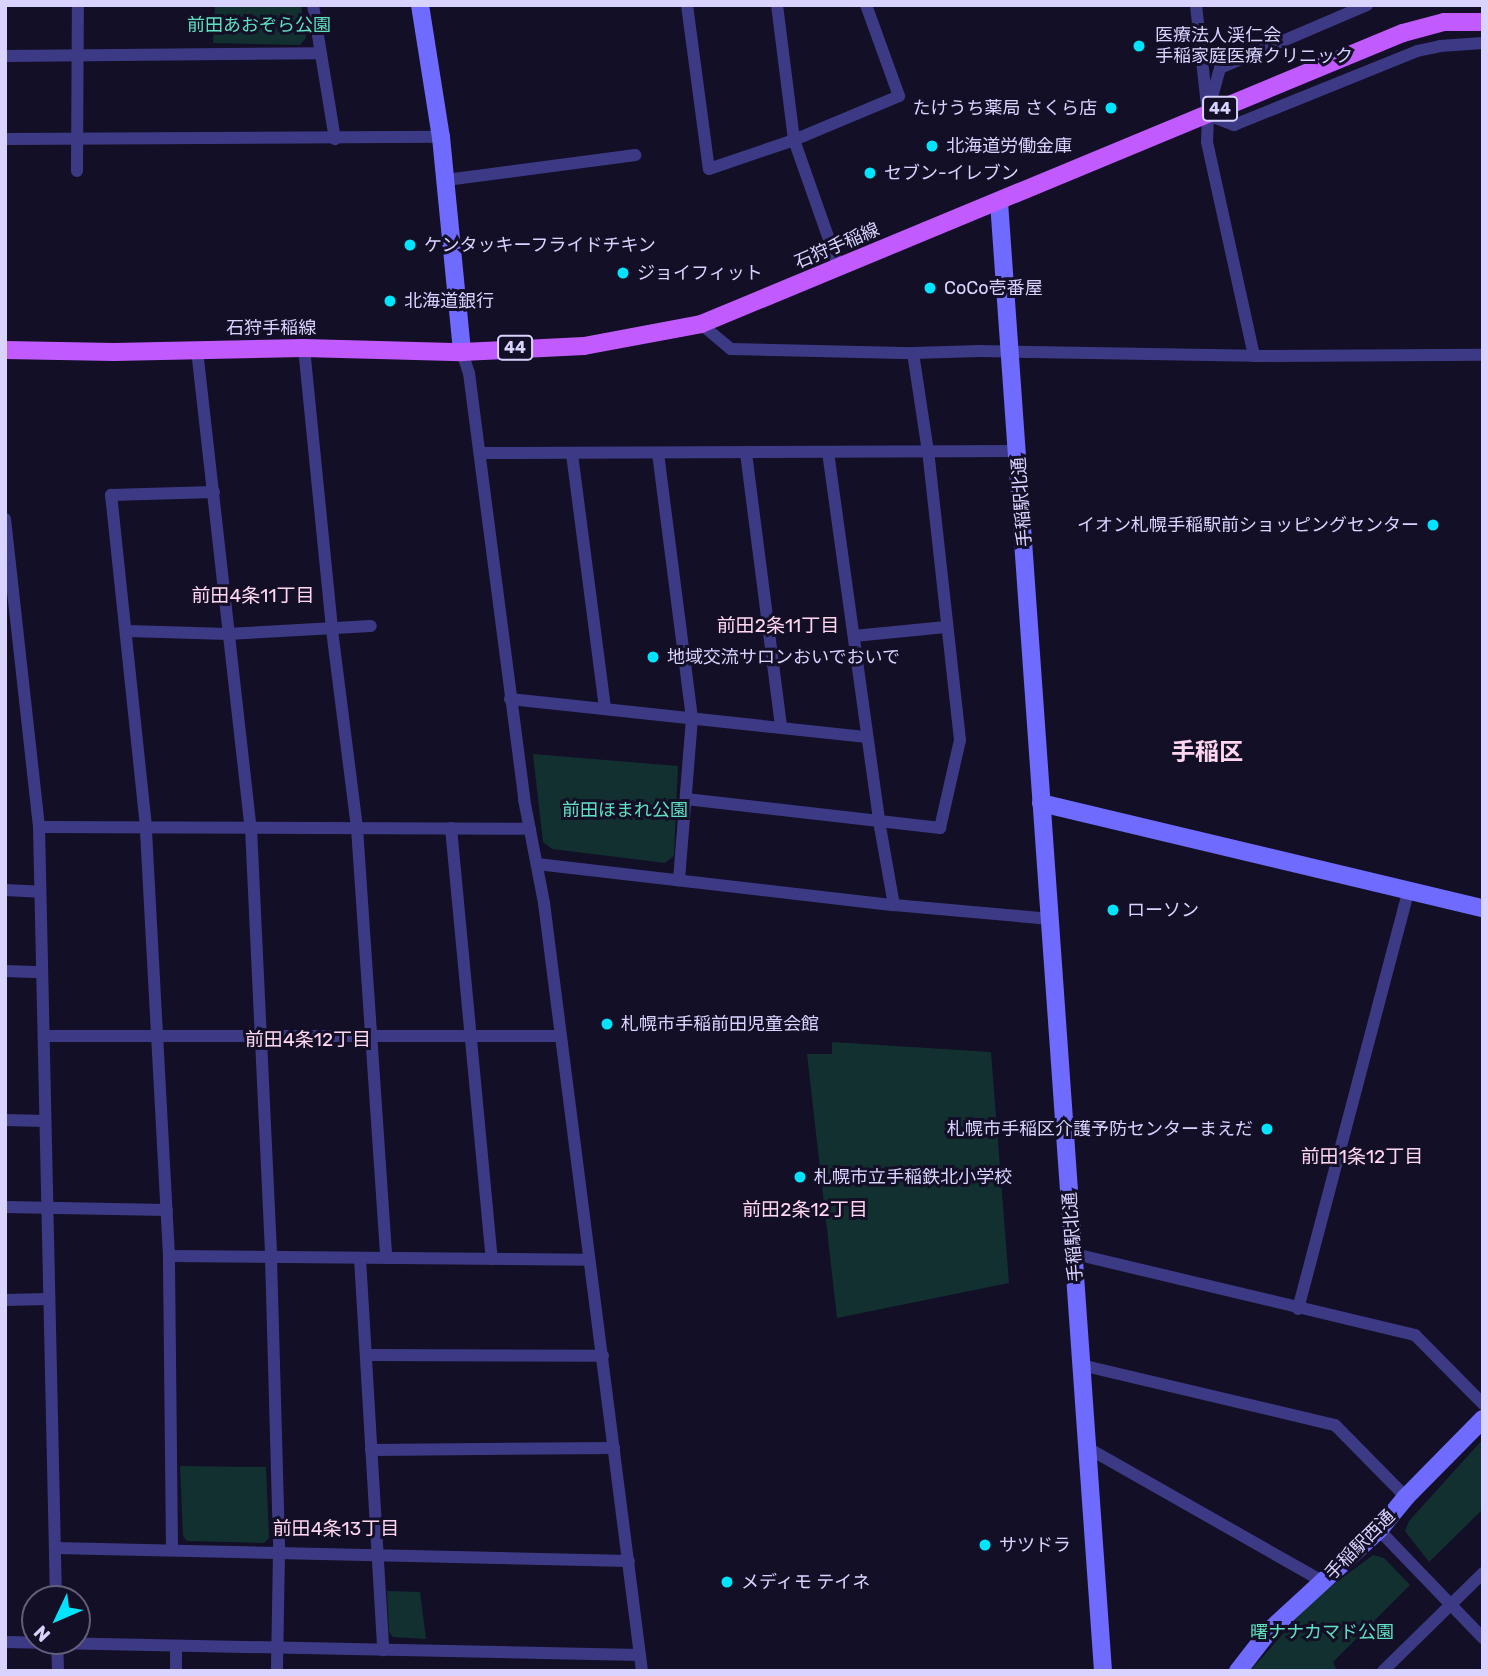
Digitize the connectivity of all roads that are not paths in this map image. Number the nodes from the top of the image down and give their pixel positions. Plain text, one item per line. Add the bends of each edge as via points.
1 (78, 5) edge
2 (313, 5) edge
3 (420, 5) edge
4 (687, 5) edge
5 (777, 5) edge
6 (866, 5) edge
7 (1196, 5) edge
8 (1367, 5) edge
9 (1483, 22) edge
10 (1483, 43) edge
11 (321, 53) junction
12 (5, 56) edge
13 (80, 56) junction
14 (1208, 115) junction
15 (441, 137) junction
16 (5, 139) edge
17 (78, 139) junction
18 (335, 139) junction
19 (794, 141) junction
20 (635, 155) dead end
21 (77, 171) dead end
22 (446, 180) junction
23 (999, 202) junction
24 (839, 268) junction
25 (701, 324) junction
26 (304, 348) junction
27 (5, 350) edge
28 (197, 350) junction
29 (462, 352) junction
30 (1010, 352) junction
31 (913, 353) junction
32 (1483, 355) edge
33 (1254, 356) junction
34 (1019, 451) junction
35 (828, 452) junction
36 (928, 452) junction
37 (480, 453) junction
38 (658, 453) junction
39 (746, 453) junction
40 (572, 454) junction
41 (214, 492) junction
42 (5, 519) edge
43 (371, 626) dead end
44 (946, 627) junction
45 (332, 630) junction
46 (128, 631) junction
47 (228, 634) junction
48 (854, 636) junction
49 (510, 699) junction
50 (605, 709) junction
51 (692, 718) junction
52 (781, 728) junction
53 (867, 737) junction
54 (686, 799) junction
55 (1041, 803) junction
56 (879, 821) junction
57 (39, 827) junction
58 (146, 827) junction
59 (251, 828) junction
60 (357, 828) junction
61 (451, 828) junction
62 (530, 829) junction
63 (537, 864) junction
64 (679, 880) junction
65 (5, 890) edge
66 (1409, 890) junction
67 (40, 892) junction
68 (894, 905) junction
69 (1483, 908) edge
70 (1050, 919) junction
71 (5, 971) edge
72 (42, 972) junction
73 (158, 1035) junction
74 (44, 1036) junction
75 (561, 1037) junction
76 (261, 1038) junction
77 (371, 1038) junction
78 (471, 1039) junction
79 (5, 1120) edge
80 (46, 1121) junction
81 (5, 1208) edge
82 (47, 1208) junction
83 (167, 1210) junction
84 (1075, 1254) junction
85 (169, 1256) junction
86 (271, 1257) junction
87 (360, 1258) junction
88 (386, 1258) junction
89 (492, 1259) junction
90 (589, 1260) junction
91 (49, 1299) junction
92 (5, 1300) edge
93 (1298, 1309) junction
94 (366, 1355) junction
95 (603, 1356) junction
96 (1081, 1365) junction
97 (1483, 1404) edge
98 (1483, 1419) edge
99 (1086, 1447) junction
100 (614, 1448) junction
101 (371, 1450) junction
102 (1406, 1497) junction
103 (1379, 1530) junction
104 (55, 1548) junction
105 (172, 1549) junction
106 (279, 1552) junction
107 (376, 1555) junction
108 (628, 1561) junction
109 (1483, 1573) edge
110 (1324, 1582) junction
111 (56, 1585) edge
112 (1451, 1605) junction
113 (1483, 1638) edge
114 (91, 1644) edge
115 (176, 1648) junction
116 (277, 1648) junction
117 (383, 1650) junction
118 (640, 1655) junction
119 (1387, 1669) edge
120 (176, 1671) edge
121 (277, 1671) edge
122 (642, 1671) edge
123 (1103, 1671) edge
124 (1238, 1671) edge

1 - 13 street
2 - 11 street
3 - 15 street
4 - 19 street via 709,169
5 - 19 street
6 - 19 street via 899,96
7 - 14 street
8 - 14 street via 1220,68
9 - 14 main road, 石狩手稲線 / 44 via 1444,22 1403,33
10 - 14 street via 1417,51 1234,125
11 - 13 street
11 - 18 street
12 - 13 street
13 - 17 street
14 - 23 main road, 石狩手稲線 / 44
14 - 33 street via 1207,142
15 - 18 street
15 - 22 street
16 - 17 street
17 - 18 street
17 - 21 street
19 - 24 street
20 - 22 street
22 - 29 street
23 - 24 main road, 石狩手稲線 / 44
23 - 30 street, 手稲駅北通
24 - 25 main road, 石狩手稲線 / 44
25 - 29 main road, 石狩手稲線 / 44 via 584,346
25 - 31 street via 731,349
26 - 28 main road, 石狩手稲線 / 44
26 - 29 main road, 石狩手稲線 / 44
26 - 45 street
27 - 28 main road, 石狩手稲線 / 44
28 - 41 street
29 - 37 street
30 - 31 street
30 - 33 street
30 - 34 street, 手稲駅北通
31 - 36 street
32 - 33 street
34 - 36 street
34 - 55 street, 手稲駅北通
35 - 36 street
35 - 39 street
35 - 48 street
36 - 44 street
37 - 40 street
37 - 49 street
38 - 39 street
38 - 40 street
38 - 51 street
39 - 52 street
40 - 50 street
41 - 46 street via 111,495
41 - 47 street
42 - 57 street
43 - 45 street
44 - 48 street
44 - 56 street via 960,740 940,828
45 - 47 street
45 - 60 street
46 - 47 street
46 - 58 street
47 - 59 street
48 - 53 street
49 - 50 street
49 - 62 street
50 - 51 street
51 - 52 street
51 - 54 street
52 - 53 street
53 - 56 street
54 - 56 street
54 - 64 street
55 - 66 street
55 - 70 street, 手稲駅北通
56 - 68 street
57 - 58 street
57 - 67 street
58 - 59 street
58 - 73 street
59 - 60 street
59 - 76 street
60 - 61 street
60 - 77 street
61 - 62 street
61 - 78 street
62 - 63 street
63 - 64 street
63 - 75 street
64 - 68 street
65 - 67 street
66 - 69 street
66 - 93 street
67 - 72 street
68 - 70 street
70 - 84 street, 手稲駅北通
71 - 72 street
72 - 74 street
73 - 74 street
73 - 76 street
73 - 83 street
74 - 80 street
75 - 78 street
75 - 90 street
76 - 77 street
76 - 86 street
77 - 78 street
77 - 88 street
78 - 89 street
79 - 80 street
80 - 82 street
81 - 82 street
82 - 83 street
82 - 91 street
83 - 85 street
84 - 93 street
84 - 96 street, 手稲駅北通
85 - 86 street
85 - 105 street
86 - 87 street
86 - 106 street
87 - 88 street
87 - 94 street
88 - 89 street
89 - 90 street
90 - 95 street
91 - 92 street
91 - 104 street
93 - 97 street via 1415,1335
94 - 95 street
94 - 101 street
95 - 100 street
96 - 99 street, 手稲駅北通
96 - 102 street via 1335,1425
98 - 102 street, 手稲駅西通
99 - 110 street
99 - 123 street, 手稲駅北通
100 - 101 street
100 - 108 street
101 - 107 street
102 - 103 street, 手稲駅西通
103 - 110 street, 手稲駅西通
103 - 112 street
104 - 105 street
104 - 111 street
105 - 106 street
106 - 107 street
106 - 116 street
107 - 108 street
107 - 117 street
108 - 118 street
109 - 112 street
110 - 124 street, 手稲駅西通 via 1269,1631
112 - 113 street
112 - 119 street
114 - 115 street
115 - 116 street
115 - 120 street
116 - 117 street
116 - 121 street
117 - 118 street
118 - 122 street

